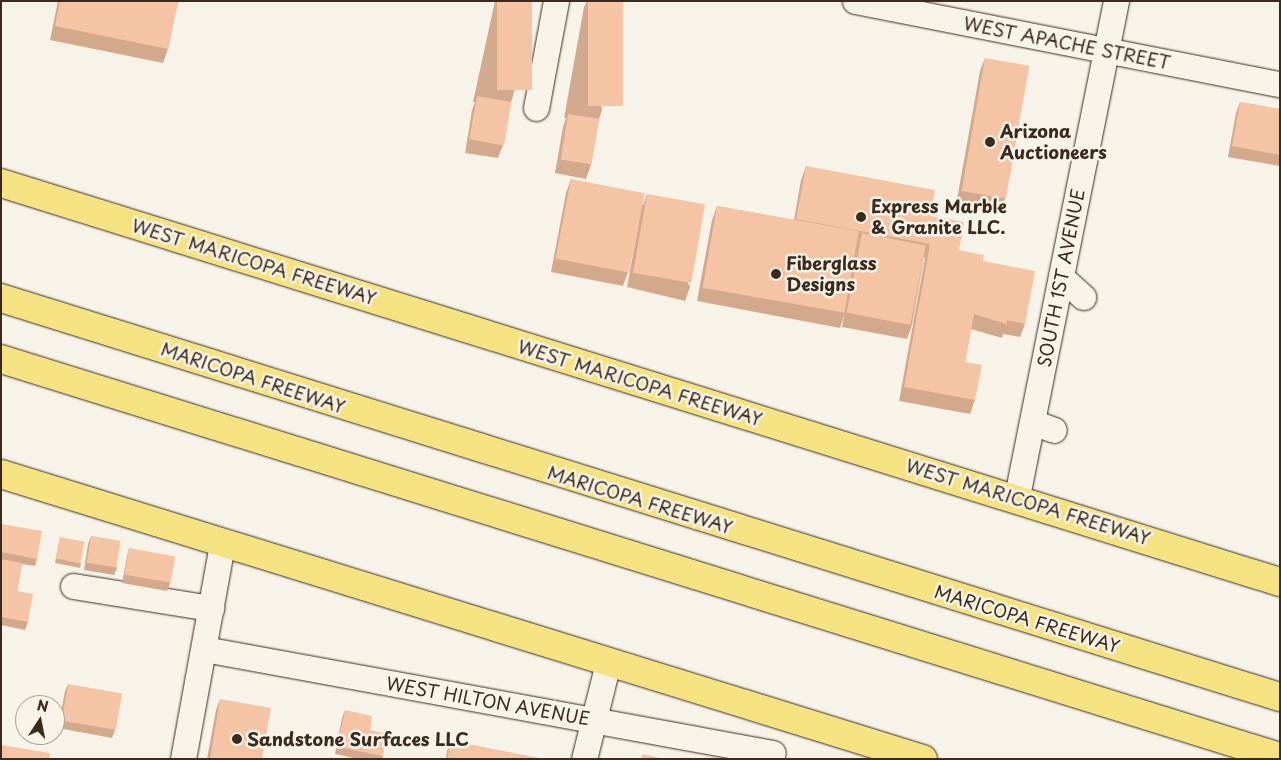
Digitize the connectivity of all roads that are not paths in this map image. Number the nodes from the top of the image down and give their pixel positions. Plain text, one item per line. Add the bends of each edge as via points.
1 (556, 1) edge
2 (855, 1) edge
3 (1116, 1) edge
4 (1107, 50) junction
5 (1280, 84) edge
6 (536, 108) dead end
7 (1, 183) edge
8 (1061, 277) junction
9 (1083, 297) dead end
10 (1, 298) edge
11 (7, 362) edge
12 (1, 474) edge
13 (1017, 496) junction
14 (222, 545) junction
15 (1280, 582) edge
16 (73, 586) dead end
17 (211, 608) junction
18 (204, 649) junction
19 (608, 663) junction
20 (1280, 697) edge
21 (591, 720) junction
22 (773, 753) dead end
23 (1280, 757) edge
24 (183, 759) edge
25 (584, 759) edge
26 (923, 759) edge

1 - 6 street
2 - 4 street, WEST APACHE STREET
3 - 4 street, SOUTH 1ST AVENUE
4 - 5 street, WEST APACHE STREET
4 - 8 street, SOUTH 1ST AVENUE
7 - 13 main road, WEST MARICOPA FREEWAY via 647,386
8 - 9 street
8 - 13 street, SOUTH 1ST AVENUE via 1043,426
10 - 20 main road, MARICOPA FREEWAY
11 - 23 main road
12 - 14 main road
13 - 15 main road, WEST MARICOPA FREEWAY
14 - 17 street
14 - 19 main road
16 - 17 street
17 - 18 street
18 - 21 street, WEST HILTON AVENUE
18 - 24 street
19 - 21 street
19 - 26 main road
21 - 22 street, WEST HILTON AVENUE
21 - 25 street

